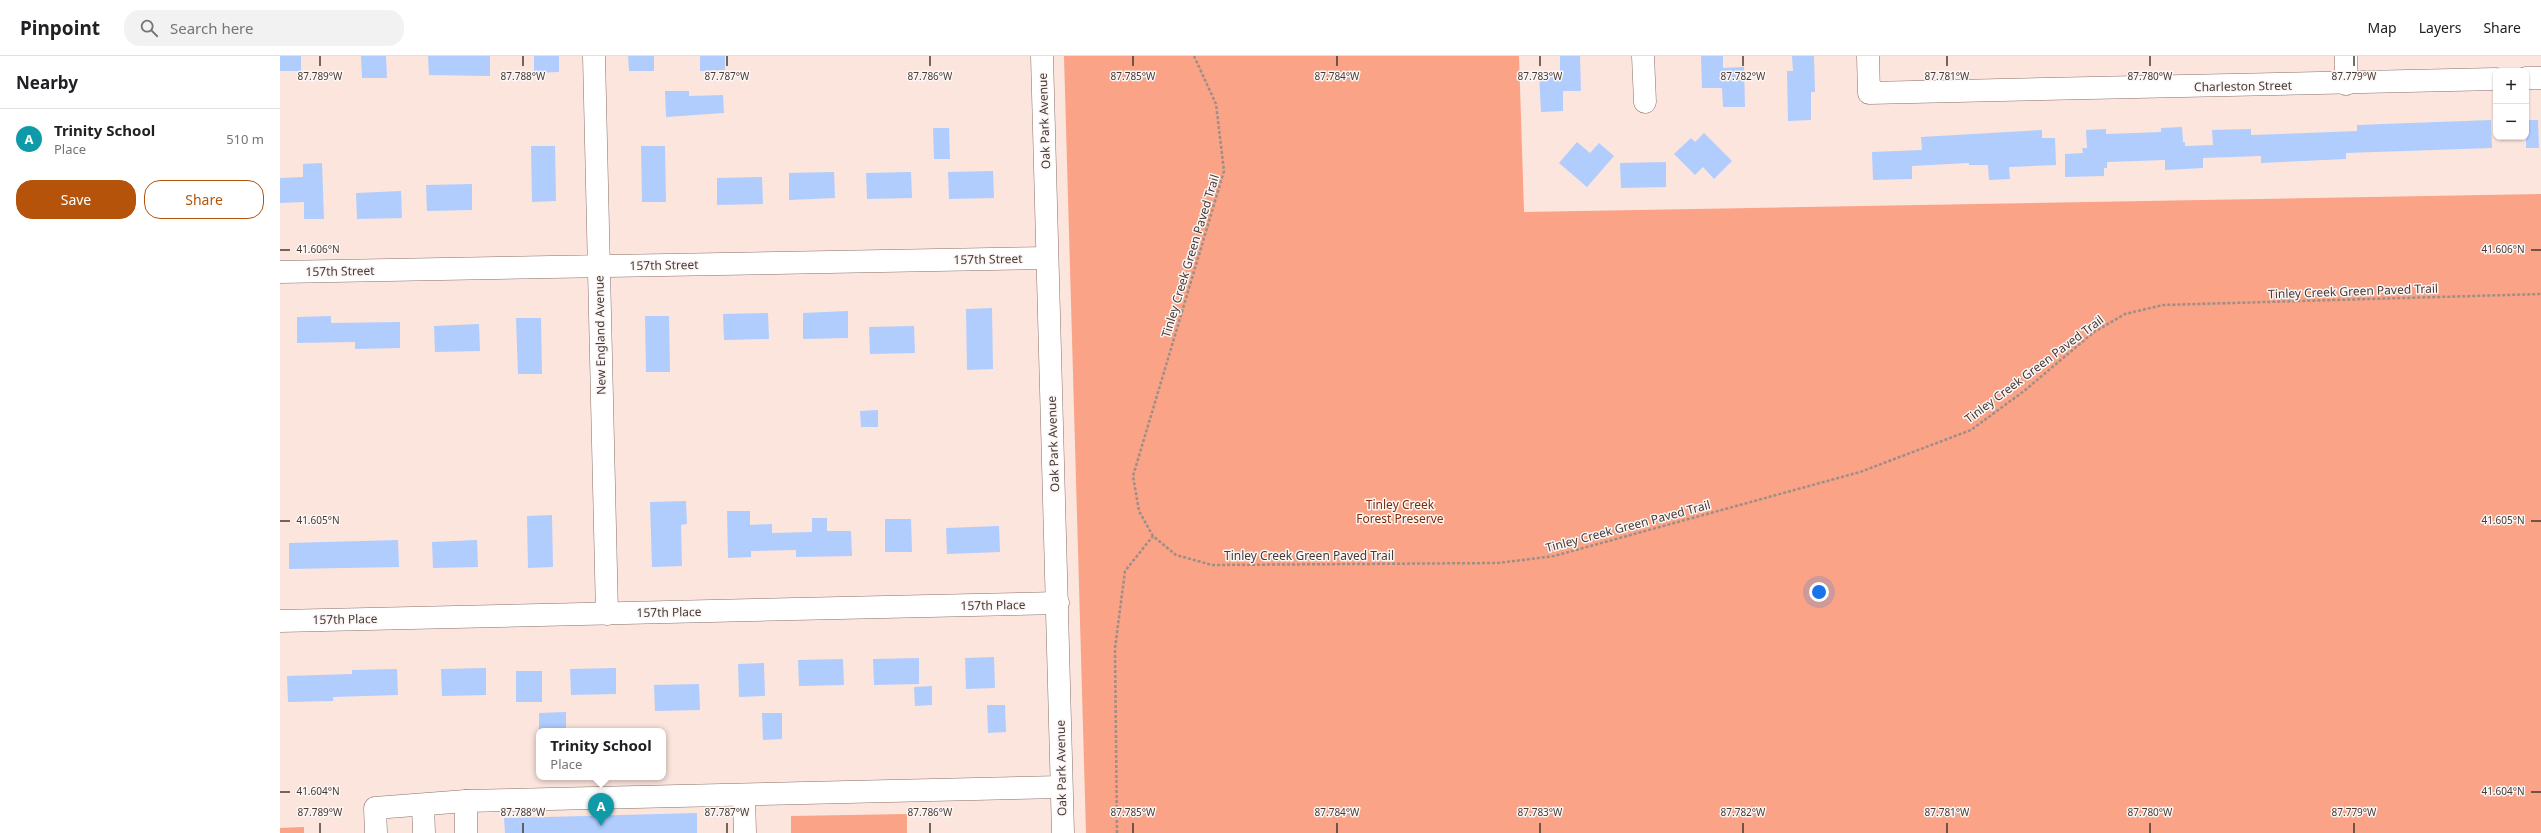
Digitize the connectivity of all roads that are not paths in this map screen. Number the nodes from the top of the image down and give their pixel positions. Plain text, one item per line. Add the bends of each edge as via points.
1 (594, 56) edge
2 (1042, 56) edge
3 (1644, 56) edge
4 (1868, 56) edge
5 (2346, 56) edge
6 (2529, 78) edge
7 (2541, 78) edge
8 (2493, 79) edge
9 (2346, 84) junction
10 (1645, 102) dead end
11 (1047, 258) junction
12 (599, 266) junction
13 (280, 272) edge
14 (1058, 603) junction
15 (607, 614) junction
16 (280, 621) edge
17 (1061, 787) junction
18 (744, 795) junction
19 (466, 801) junction
20 (423, 805) junction
21 (376, 833) edge
22 (424, 833) edge
23 (466, 833) edge
24 (745, 833) edge
25 (1063, 833) edge

1 - 12 street, New England Avenue
2 - 11 street, Oak Park Avenue
3 - 10 street
4 - 9 street, Charleston Street via 1869,93
5 - 9 street
6 - 7 street
8 - 9 street, Charleston Street
11 - 12 street, 157th Street
11 - 14 street, Oak Park Avenue
12 - 13 street, 157th Street
12 - 15 street, New England Avenue
14 - 15 street, 157th Place
14 - 17 street, Oak Park Avenue
15 - 16 street, 157th Place
17 - 18 street
17 - 25 street, Oak Park Avenue
18 - 19 street
18 - 24 street
19 - 20 street
19 - 23 street
20 - 21 street via 375,808
20 - 22 street

